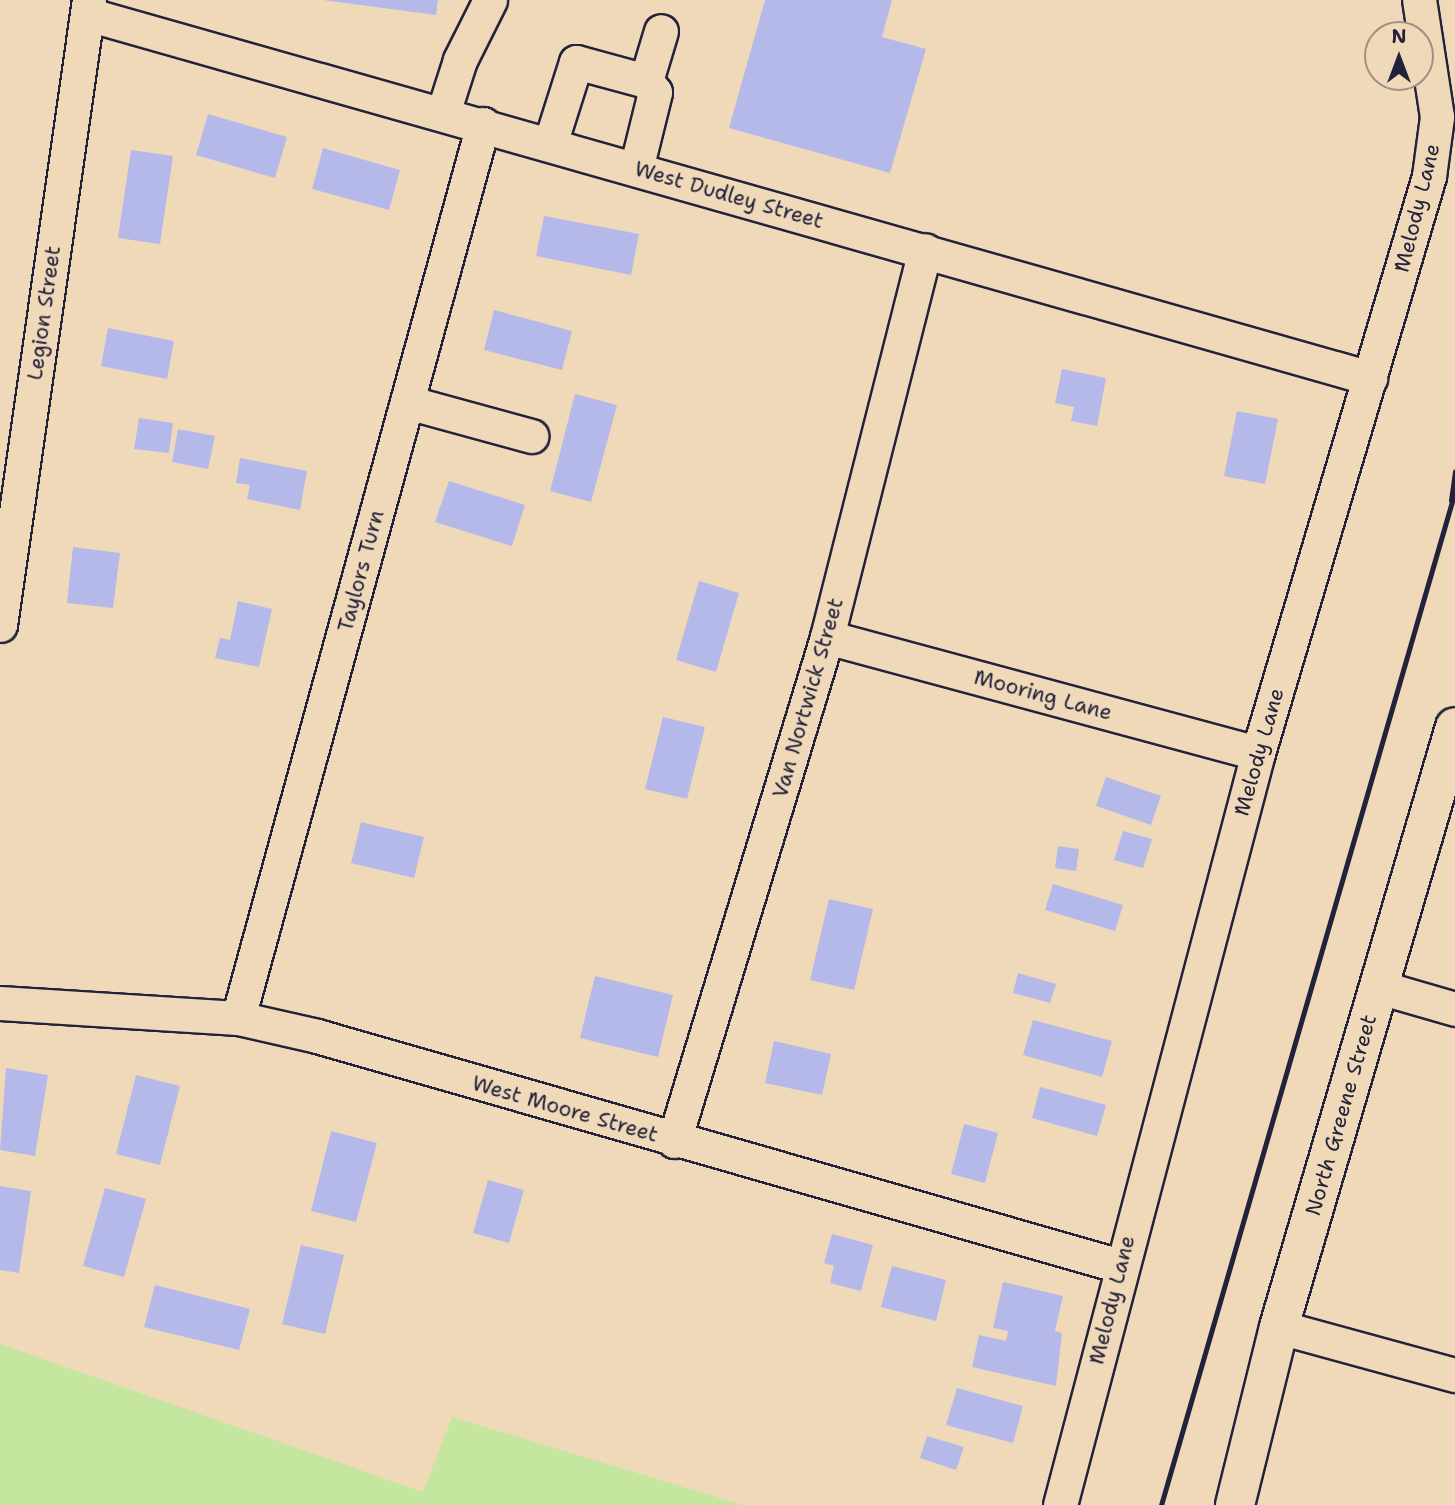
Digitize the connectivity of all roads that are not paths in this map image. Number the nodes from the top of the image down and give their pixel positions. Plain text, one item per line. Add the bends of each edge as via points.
1 (490, 0) edge
2 (1419, 0) edge
3 (88, 7) edge
4 (661, 32) dead end
5 (646, 81) junction
6 (443, 113) junction
7 (483, 124) junction
8 (550, 144) junction
9 (636, 169) junction
10 (925, 250) junction
11 (1370, 378) junction
12 (407, 402) junction
13 (531, 436) dead end
14 (0, 625) edge
15 (827, 637) junction
16 (1455, 727) edge
17 (1258, 753) junction
18 (1442, 814) edge
19 (1379, 986) junction
20 (0, 1003) edge
21 (1455, 1009) edge
22 (238, 1017) junction
23 (674, 1141) junction
24 (1120, 1266) junction
25 (1279, 1327) junction
26 (1455, 1375) edge
27 (1060, 1505) edge
28 (1235, 1505) edge

1 - 6 street via 460,60
2 - 11 street, Melody Lane via 1434,85 1436,145
3 - 6 street, West Dudley Street
3 - 14 street, Legion Street
4 - 5 street
5 - 8 street via 576,62
5 - 9 street via 655,92
6 - 7 street, West Dudley Street
7 - 8 street, West Dudley Street
7 - 12 street, Taylors Turn
8 - 9 street, West Dudley Street
9 - 10 street, West Dudley Street
10 - 11 street, West Dudley Street
10 - 15 street, Van Nortwick Street
11 - 17 street, Melody Lane
12 - 13 street
12 - 22 street, Taylors Turn
15 - 17 street, Mooring Lane
15 - 23 street, Van Nortwick Street
16 - 18 main road, North Greene Street
17 - 24 street, Melody Lane
18 - 19 main road, North Greene Street
19 - 21 street
19 - 25 main road, North Greene Street
20 - 22 street, West Moore Street
22 - 23 street, West Moore Street
23 - 24 street, West Moore Street
24 - 27 street, Melody Lane
25 - 26 street
25 - 28 main road, North Greene Street

